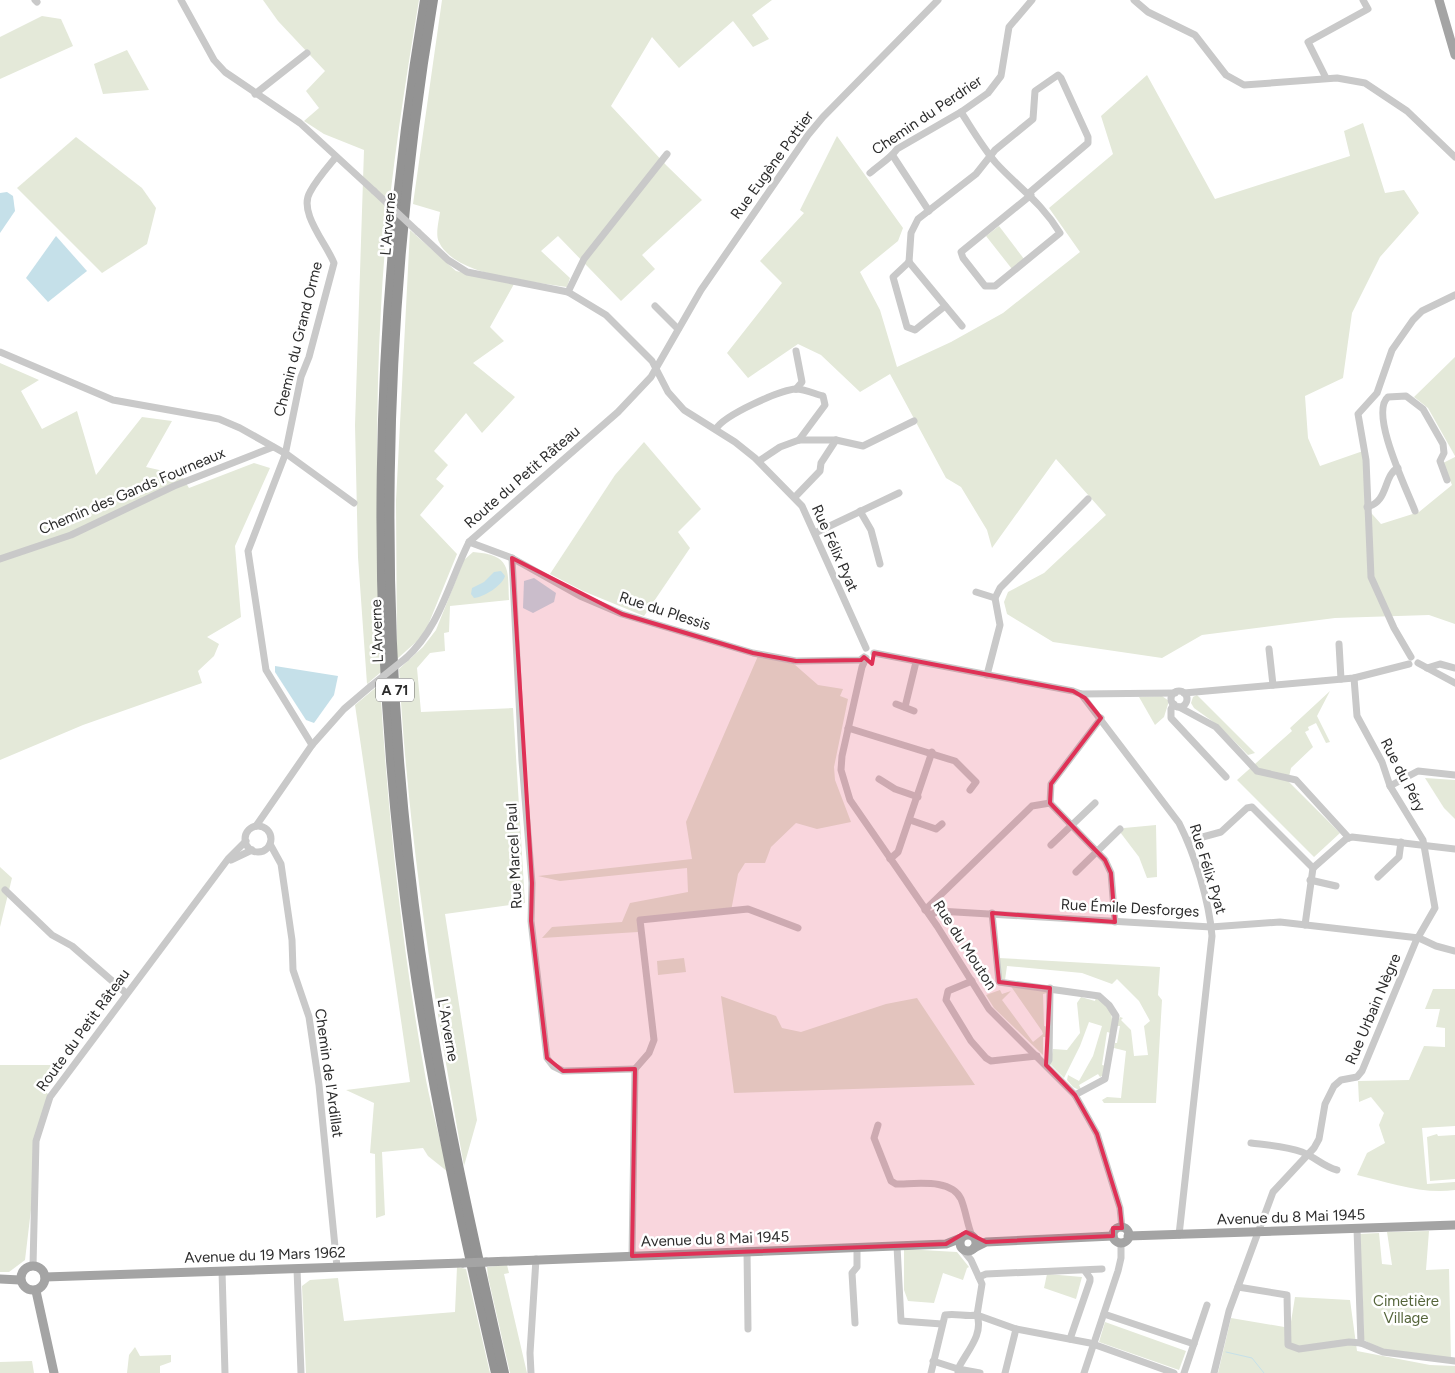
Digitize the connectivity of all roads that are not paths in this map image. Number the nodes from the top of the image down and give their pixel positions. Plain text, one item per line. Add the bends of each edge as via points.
1 (180, 0) edge
2 (425, 0) edge
3 (433, 0) edge
4 (938, 0) edge
5 (1032, 0) edge
6 (1135, 0) edge
7 (1363, 0) edge
8 (1439, 0) edge
9 (307, 52) dead end
10 (1455, 55) edge
11 (1326, 78) junction
12 (255, 94) junction
13 (961, 112) junction
14 (667, 154) dead end
15 (893, 156) junction
16 (991, 156) junction
17 (336, 157) junction
18 (1455, 157) edge
19 (870, 173) dead end
20 (1030, 194) junction
21 (929, 210) junction
22 (909, 262) junction
23 (568, 292) junction
24 (1455, 295) edge
25 (655, 306) dead end
26 (945, 306) junction
27 (962, 326) dead end
28 (678, 329) junction
29 (796, 351) dead end
30 (0, 352) edge
31 (657, 369) junction
32 (796, 389) junction
33 (914, 421) dead end
34 (716, 429) junction
35 (799, 440) junction
36 (836, 440) junction
37 (273, 447) junction
38 (285, 454) junction
39 (759, 461) junction
40 (1398, 468) junction
41 (1447, 480) dead end
42 (899, 493) dead end
43 (795, 497) junction
44 (1088, 499) dead end
45 (354, 503) dead end
46 (1367, 507) junction
47 (860, 511) junction
48 (1415, 511) dead end
49 (815, 533) junction
50 (469, 542) junction
51 (512, 558) junction
52 (0, 559) edge
53 (880, 564) dead end
54 (976, 592) dead end
55 (995, 598) junction
56 (1339, 644) dead end
57 (866, 648) junction
58 (1269, 650) dead end
59 (874, 653) junction
60 (865, 657) junction
61 (916, 662) junction
62 (1409, 663) junction
63 (1427, 668) junction
64 (1455, 668) edge
65 (987, 675) junction
66 (1354, 678) junction
67 (1341, 679) junction
68 (1455, 683) edge
69 (1273, 686) junction
70 (1081, 694) junction
71 (1180, 699) junction
72 (896, 704) dead end
73 (905, 708) junction
74 (914, 711) dead end
75 (1101, 718) junction
76 (848, 728) junction
77 (312, 745) junction
78 (932, 752) junction
79 (1455, 775) edge
80 (1226, 778) dead end
81 (879, 779) dead end
82 (1390, 786) junction
83 (970, 790) dead end
84 (918, 797) junction
85 (272, 801) junction
86 (1050, 803) junction
87 (1095, 803) dead end
88 (910, 820) junction
89 (942, 824) dead end
90 (256, 826) junction
91 (1071, 826) junction
92 (1120, 830) dead end
93 (268, 831) junction
94 (1349, 838) junction
95 (246, 841) junction
96 (1188, 841) junction
97 (1401, 842) junction
98 (270, 844) junction
99 (1051, 845) dead end
100 (1422, 845) junction
101 (1455, 848) edge
102 (252, 850) junction
103 (263, 851) junction
104 (1096, 852) junction
105 (276, 857) junction
106 (890, 859) junction
107 (223, 866) junction
108 (1313, 868) junction
109 (1076, 872) dead end
110 (1378, 877) dead end
111 (1310, 880) junction
112 (1336, 886) dead end
113 (5, 890) dead end
114 (928, 912) junction
115 (992, 914) junction
116 (1116, 922) junction
117 (1305, 925) junction
118 (1211, 927) junction
119 (798, 928) dead end
120 (1419, 938) junction
121 (1455, 951) edge
122 (972, 981) junction
123 (1050, 988) junction
124 (126, 993) junction
125 (1038, 1056) junction
126 (1046, 1065) junction
127 (634, 1069) junction
128 (1075, 1095) junction
129 (878, 1125) dead end
130 (1251, 1143) dead end
131 (1308, 1155) junction
132 (1338, 1170) dead end
133 (966, 1222) junction
134 (1455, 1225) edge
135 (1122, 1228) junction
136 (1358, 1229) junction
137 (1259, 1231) junction
138 (1179, 1235) junction
139 (1113, 1236) junction
140 (1128, 1236) junction
141 (973, 1237) junction
142 (961, 1238) junction
143 (986, 1242) junction
144 (1121, 1243) junction
145 (946, 1244) junction
146 (897, 1246) junction
147 (857, 1247) junction
148 (974, 1248) junction
149 (962, 1249) junction
150 (747, 1251) junction
151 (632, 1256) junction
152 (536, 1259) junction
153 (971, 1260) junction
154 (486, 1262) joint
155 (32, 1266) junction
156 (337, 1267) junction
157 (297, 1269) junction
158 (1102, 1269) dead end
159 (222, 1271) junction
160 (1085, 1271) junction
161 (45, 1277) junction
162 (979, 1277) junction
163 (0, 1279) edge
164 (20, 1280) junction
165 (1238, 1287) junction
166 (36, 1291) junction
167 (1207, 1305) dead end
168 (1104, 1314) junction
169 (977, 1315) junction
170 (855, 1323) dead end
171 (942, 1324) junction
172 (748, 1329) dead end
173 (1016, 1329) junction
174 (1070, 1339) junction
175 (1361, 1343) junction
176 (1194, 1344) junction
177 (1093, 1346) junction
178 (1455, 1361) edge
179 (933, 1362) junction
180 (958, 1371) edge
181 (54, 1373) edge
182 (225, 1373) edge
183 (301, 1373) edge
184 (496, 1373) edge
185 (504, 1373) edge
186 (531, 1373) edge
187 (931, 1373) edge
188 (980, 1373) edge
189 (1005, 1373) edge
190 (1084, 1373) edge
191 (1174, 1373) edge
192 (1184, 1373) edge
193 (1214, 1373) edge

1 - 12 street, Rue Félix Pyat via 214,60
2 - 184 highway, L'Arverne / A 71 via 404,139 388,312 381,506 386,681 398,834 422,1014 447,1148
3 - 185 highway, L'Arverne / A 71 via 412,142 395,321 390,494 394,678 406,834 429,1011 469,1218
4 - 28 street, Rue Eugène Pottier via 808,135 701,290
5 - 13 street, Chemin du Perdrier via 1006,34 1005,64 998,82
6 - 11 street via 1148,12 1195,35 1226,75 1244,85
7 - 11 street via 1368,9 1308,42
8 - 10 main road
9 - 12 street
11 - 18 street via 1365,83 1407,111
12 - 17 street, Rue Félix Pyat via 300,123
13 - 15 street, Chemin du Perdrier via 897,149
13 - 16 street
14 - 23 street via 584,259
15 - 19 street, Chemin du Perdrier
15 - 21 street
16 - 20 street
16 - 20 street via 1033,119 1035,92 1054,76 1060,76 1088,143
16 - 21 street via 976,174
17 - 23 street, Rue Félix Pyat, bridge via 448,260 467,272
17 - 38 street, Chemin du Grand Orme via 306,202 306,212 334,263 301,377
20 - 20 street via 962,252 963,258 985,286 995,286 1060,233 1048,213
21 - 22 street via 918,219 911,233
22 - 26 street
22 - 26 street via 893,277 907,327 916,330
23 - 31 street, Rue Félix Pyat via 606,315
24 - 46 street via 1422,311 1413,320 1392,350 1377,393 1358,414 1366,460
25 - 28 street
26 - 27 street
28 - 31 street, Rue Eugène Pottier
29 - 32 street via 802,382
30 - 37 street via 113,400 219,419
31 - 34 street, Rue Félix Pyat via 675,402
31 - 50 street, Route du Petit Râteau via 618,412
32 - 34 street via 748,406 726,418
32 - 35 street via 823,396 825,405
33 - 36 street via 863,446
34 - 39 street, Rue Félix Pyat
35 - 36 street
35 - 39 street via 780,447
36 - 43 street via 821,462 820,471
37 - 38 street
37 - 52 street, Chemin des Gands Fourneaux via 174,486 71,535
38 - 45 street
38 - 77 street, Chemin du Grand Orme via 248,551 266,670
39 - 43 street, Rue Félix Pyat
40 - 41 street via 1381,414 1384,400 1395,395 1414,400 1431,422 1443,444 1444,453 1440,461
40 - 46 street via 1390,476 1379,500
40 - 48 street
42 - 47 street
43 - 49 street, Rue Félix Pyat
44 - 55 street via 1007,580
46 - 62 street via 1371,577
47 - 49 street
47 - 53 street via 871,530
49 - 57 street, Rue Félix Pyat
50 - 51 street, Rue du Plessis
50 - 77 street, Route du Petit Râteau, bridge via 425,639 344,709
51 - 60 street, Rue du Plessis via 580,596 622,614 753,653 796,661 860,660
51 - 127 street, Rue Marcel Paul via 532,883 531,921 547,1058 563,1071
54 - 55 street
55 - 65 street via 1000,625
56 - 67 street
57 - 59 street via 871,648
57 - 60 street via 863,652
58 - 69 street
59 - 60 street via 872,657
59 - 61 street
60 - 76 street, Rue du Mouton
61 - 65 street
61 - 73 street
62 - 63 street via 1416,658
62 - 66 street
63 - 64 street via 1440,664
63 - 68 street
65 - 70 street
66 - 67 street
66 - 82 street, Rue du Péry via 1358,716 1382,762
67 - 69 street
69 - 71 street via 1195,691
70 - 71 street via 1162,692
70 - 75 street, Rue Félix Pyat
71 - 80 street via 1171,708 1171,718
71 - 94 street via 1190,714 1216,728 1257,771 1296,780
72 - 73 street
73 - 74 street
75 - 86 street via 1051,784
75 - 96 street, Rue Félix Pyat via 1175,816
76 - 78 street via 904,747
76 - 106 street, Rue du Mouton via 842,763 846,790 857,812
77 - 85 street, Route du Petit Râteau
78 - 83 street via 955,761 970,774 976,782
78 - 84 street
79 - 82 street via 1418,771
81 - 84 street
82 - 100 street, Rue du Péry via 1423,840
84 - 88 street
85 - 90 street, Route du Petit Râteau
85 - 93 street, Route du Petit Râteau via 267,818
86 - 91 street
86 - 114 street via 1032,806
87 - 91 street
88 - 89 street via 936,829
88 - 106 street via 898,852
90 - 93 street
90 - 95 street via 249,830
91 - 99 street
91 - 104 street
92 - 104 street
93 - 98 street
94 - 97 street via 1357,836
94 - 108 street
95 - 102 street
95 - 107 street, Route du Petit Râteau
96 - 108 street via 1221,832 1252,807
96 - 118 street, Rue Félix Pyat
97 - 100 street
97 - 110 street via 1399,857
98 - 103 street
98 - 105 street, Chemin de l'Ardillat
100 - 101 street
100 - 120 street, Rue du Péry via 1435,908
102 - 103 street
102 - 107 street, Route du Petit Râteau
103 - 105 street
104 - 109 street
104 - 116 street via 1105,860 1111,873
105 - 156 street, Chemin de l'Ardillat via 283,874 293,970 310,1017
106 - 114 street, Rue du Mouton
107 - 124 street, Route du Petit Râteau
108 - 111 street
111 - 112 street
111 - 117 street
113 - 124 street via 52,935 72,946
114 - 115 street, Rue Émile Desforges
114 - 122 street, Rue du Mouton
115 - 116 street, Rue Émile Desforges
115 - 123 street via 1000,982
116 - 118 street, Rue Émile Desforges
117 - 118 street, Rue Émile Desforges via 1280,922
117 - 120 street, Rue Émile Desforges
118 - 138 street, Rue Félix Pyat via 1206,1001
119 - 127 street via 748,909 640,920 654,1040 649,1053
120 - 121 street, Rue Émile Desforges
120 - 131 street, Rue Urbain Nègre via 1362,1071 1357,1078 1341,1080 1334,1086 1325,1104 1319,1139
122 - 125 street, Rue du Mouton via 990,1009
122 - 125 street via 948,991 946,1000 979,1052 991,1061
123 - 126 street via 1049,1060
123 - 128 street via 1099,996 1110,1005 1116,1016 1105,1078
124 - 155 street, Route du Petit Râteau via 57,1085 45,1108 34,1162
125 - 126 street, Rue du Mouton
126 - 128 street, Rue du Mouton
127 - 151 street
128 - 135 street, Rue du Mouton via 1097,1134 1120,1208
129 - 133 street via 874,1138 890,1181 896,1184 947,1185 961,1200
130 - 131 street
131 - 132 street via 1326,1167
131 - 137 street, Rue Urbain Nègre via 1273,1192
133 - 141 street
133 - 142 street
134 - 136 main road, Avenue du 8 Mai 1945
135 - 139 main road
135 - 140 main road
136 - 137 main road, Avenue du 8 Mai 1945
136 - 175 street
137 - 138 main road, Avenue du 8 Mai 1945
137 - 165 street, Rue Urbain Nègre
138 - 140 main road, Avenue du 8 Mai 1945
139 - 143 main road
139 - 144 main road
140 - 144 main road
141 - 142 main road
141 - 143 main road
141 - 148 main road via 976,1241
142 - 145 main road, Avenue du 8 Mai 1945
142 - 149 main road
143 - 148 main road
144 - 168 street via 1121,1258
145 - 146 main road, Avenue du 8 Mai 1945
145 - 149 main road, Avenue du 8 Mai 1945
146 - 147 main road, Avenue du 8 Mai 1945
146 - 171 street via 900,1321
147 - 150 main road, Avenue du 8 Mai 1945
147 - 170 street via 858,1267 852,1273
148 - 149 main road
148 - 153 street
149 - 153 street
150 - 151 main road, Avenue du 8 Mai 1945
150 - 172 street
151 - 152 main road, Avenue du 8 Mai 1945
152 - 154 main road, Avenue du 8 Mai 1945
152 - 186 street
153 - 162 street
154 - 156 main road, Avenue du 19 Mars 1962, bridge
155 - 161 main road via 40,1268
155 - 164 main road via 25,1269
156 - 157 main road, Avenue du 19 Mars 1962
157 - 159 main road, Avenue du 19 Mars 1962
157 - 183 street
158 - 160 street
159 - 161 main road, Avenue du 19 Mars 1962
159 - 182 street
160 - 162 street via 986,1274
160 - 174 street via 1090,1281
161 - 166 main road via 42,1287
162 - 169 street via 982,1288
163 - 164 main road
164 - 166 main road via 26,1289
165 - 175 street via 1288,1295 1288,1346 1299,1349
165 - 193 street, Rue Urbain Nègre
166 - 181 main road
167 - 176 street
168 - 176 street
168 - 177 street
169 - 171 street via 945,1315
169 - 173 street
169 - 180 street via 980,1324
171 - 179 street
173 - 174 street
173 - 189 street
174 - 177 street
175 - 178 street via 1383,1352
176 - 192 street
177 - 190 street
177 - 191 street
179 - 180 street
179 - 187 street
180 - 188 street

